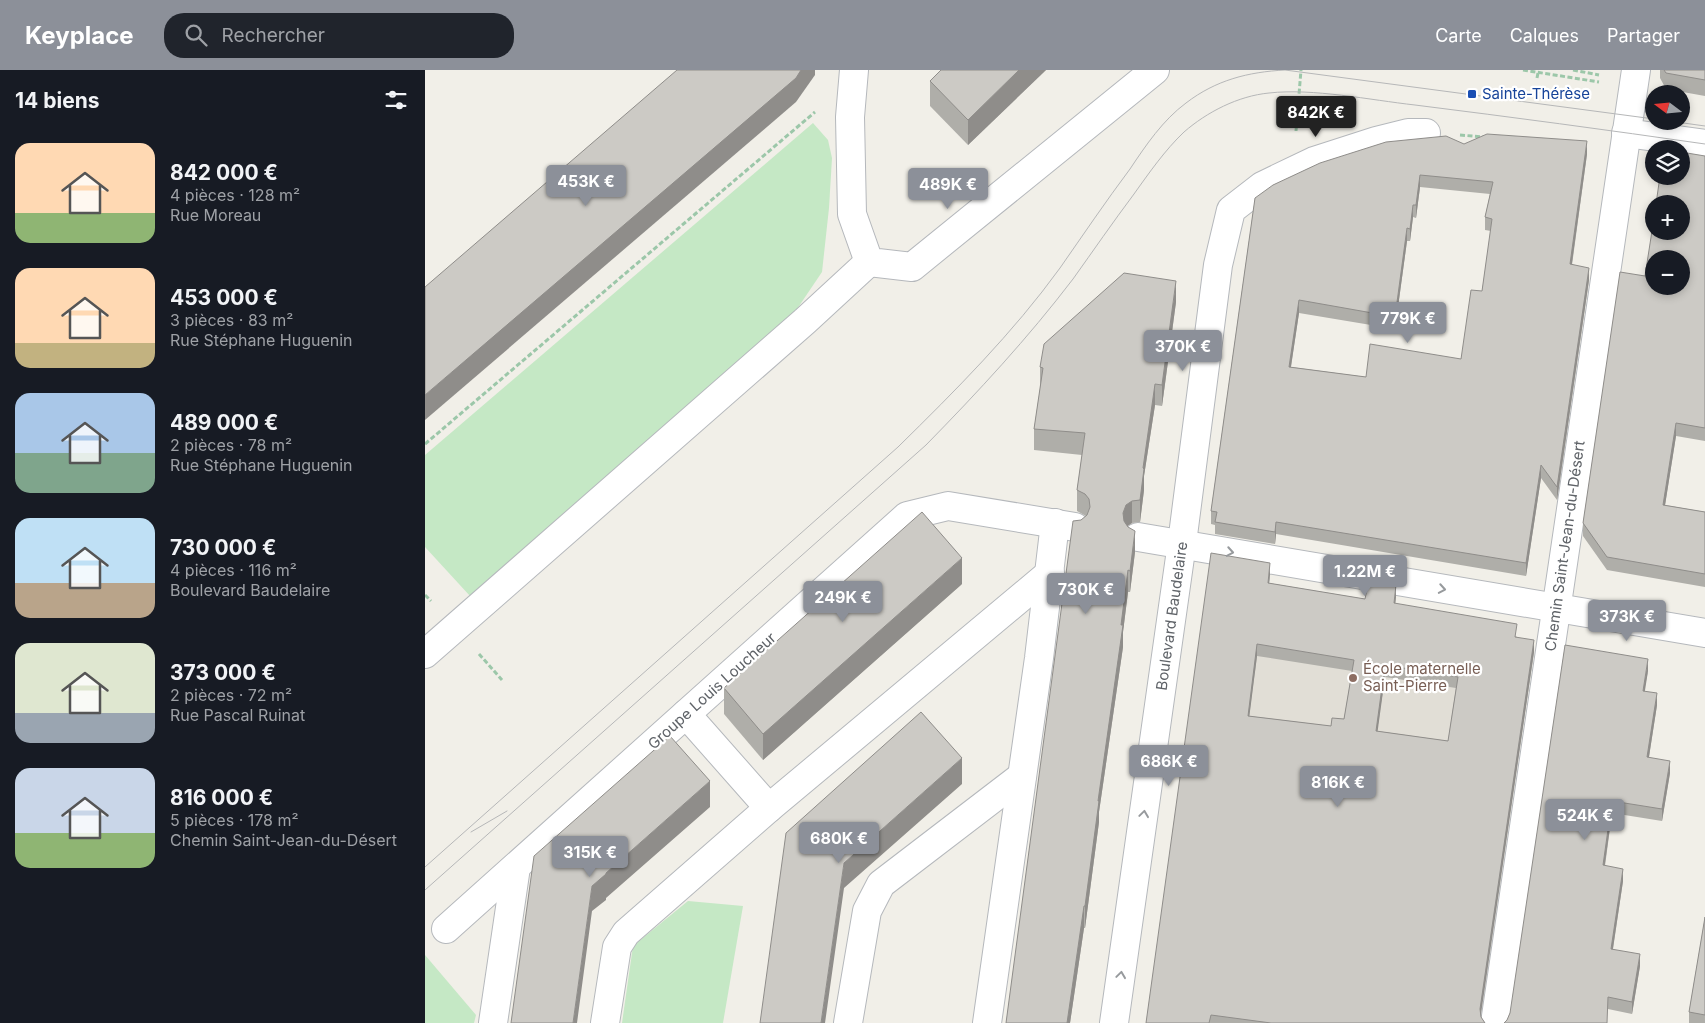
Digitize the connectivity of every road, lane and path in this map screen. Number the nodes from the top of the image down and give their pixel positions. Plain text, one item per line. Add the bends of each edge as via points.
1 (1155, 70) edge
2 (1301, 70) edge
3 (1523, 70) edge
4 (1573, 70) edge
5 (1538, 73) junction
6 (854, 75) edge
7 (1599, 75) dead end
8 (1635, 77) edge
9 (1537, 78) dead end
10 (1298, 111) junction
11 (1306, 111) dead end
12 (1426, 133) joint
13 (1626, 133) junction
14 (1493, 138) edge
15 (1705, 144) edge
16 (1293, 172) junction
17 (869, 262) junction
18 (425, 444) edge
19 (1137, 537) dead end
20 (1182, 543) junction
21 (1050, 573) junction
22 (1556, 609) junction
23 (1705, 633) edge
24 (425, 654) edge
25 (686, 714) junction
26 (1022, 776) junction
27 (769, 808) junction
28 (515, 867) junction
29 (446, 929) dead end
30 (493, 1023) edge
31 (605, 1023) edge
32 (848, 1023) edge
33 (987, 1023) edge
34 (1114, 1023) edge
35 (1495, 1023) edge

1 - 17 street via 912,267
2 - 10 path
3 - 5 path
4 - 7 path
5 - 8 path via 1598,83
5 - 9 path
6 - 17 street via 850,118 852,214
6 - 18 path
8 - 13 street, Chemin Saint-Jean-du-Désert
10 - 11 path
10 - 16 path
12 - 14 path
12 - 16 street via 1376,141 1313,161
13 - 15 street
13 - 22 street, Chemin Saint-Jean-du-Désert
16 - 20 street, Boulevard Baudelaire via 1262,186 1231,210 1218,265
17 - 24 street
19 - 20 street
20 -> 22 street
34 -> 20 street, Boulevard Baudelaire
21 - 25 street, Groupe Louis Loucheur via 1065,525 948,506 907,516
21 - 26 street, Groupe Louis Loucheur
21 - 27 street
22 - 23 street
22 - 35 street, Chemin Saint-Jean-du-Désert
25 - 27 street
25 - 28 street, Groupe Louis Loucheur
26 - 32 street via 881,884 867,911
26 - 33 street, Groupe Louis Loucheur
27 - 31 street via 626,933 617,947
28 - 29 street, Groupe Louis Loucheur
28 - 30 street

